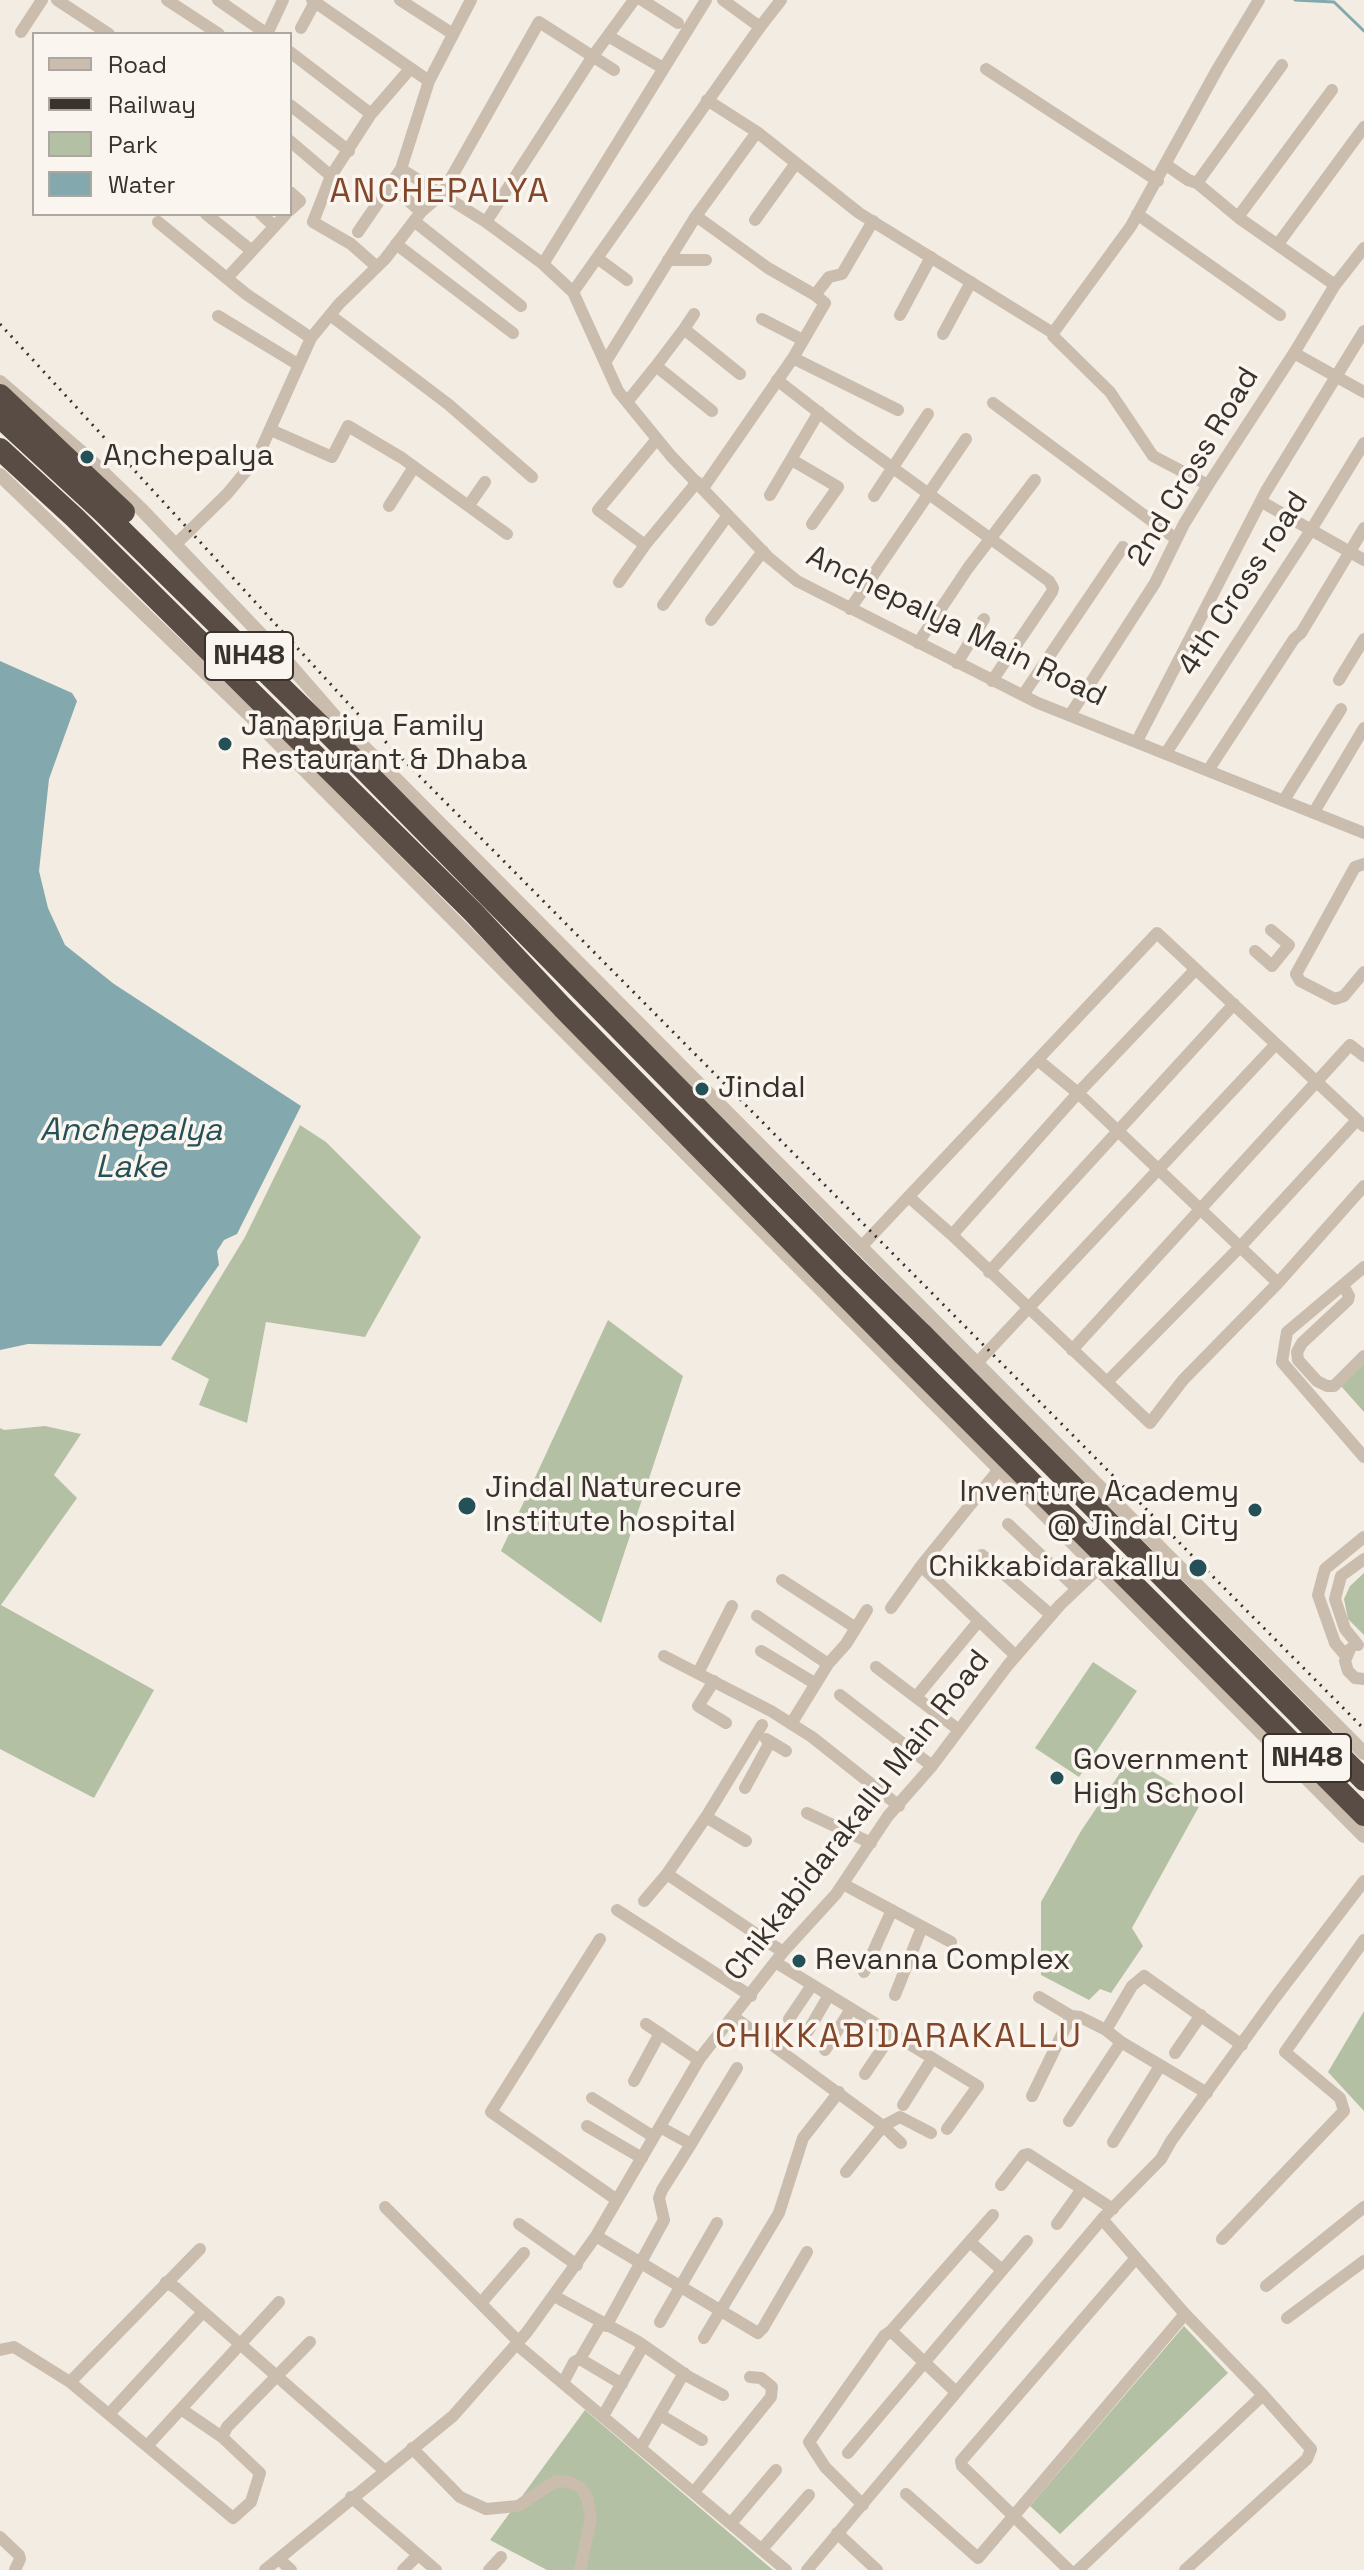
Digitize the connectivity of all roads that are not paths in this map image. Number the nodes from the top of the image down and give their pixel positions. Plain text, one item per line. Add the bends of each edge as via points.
1 (42, 0) edge
2 (57, 0) edge
3 (167, 0) edge
4 (218, 0) edge
5 (283, 0) edge
6 (400, 0) edge
7 (471, 0) edge
8 (634, 0) edge
9 (642, 0) edge
10 (706, 0) edge
11 (723, 0) edge
12 (781, 0) edge
13 (1259, 0) edge
14 (319, 2) edge
15 (678, 23) dead end
16 (760, 27) junction
17 (301, 28) dead end
18 (21, 32) dead end
19 (106, 32) edge
20 (216, 32) edge
21 (264, 32) edge
22 (268, 32) edge
23 (453, 34) junction
24 (608, 36) junction
25 (292, 54) edge
26 (593, 56) junction
27 (1282, 65) dead end
28 (663, 68) junction
29 (410, 69) junction
30 (986, 69) dead end
31 (614, 70) dead end
32 (429, 81) junction
33 (1332, 90) dead end
34 (707, 100) junction
35 (292, 107) edge
36 (371, 114) junction
37 (1364, 127) edge
38 (757, 132) junction
39 (292, 143) edge
40 (349, 151) junction
41 (796, 163) junction
42 (1165, 164) junction
43 (401, 169) junction
44 (331, 176) junction
45 (1158, 181) junction
46 (1197, 183) junction
47 (391, 185) junction
48 (292, 194) edge
49 (442, 194) junction
50 (292, 208) edge
51 (1137, 214) junction
52 (208, 216) edge
53 (263, 216) edge
54 (284, 216) edge
55 (696, 216) junction
56 (417, 217) junction
57 (1238, 217) junction
58 (755, 220) dead end
59 (873, 221) junction
60 (158, 222) dead end
61 (486, 222) junction
62 (274, 226) junction
63 (358, 232) dead end
64 (396, 244) junction
65 (1278, 244) junction
66 (1364, 248) edge
67 (252, 251) junction
68 (931, 257) junction
69 (597, 258) junction
70 (668, 260) junction
71 (706, 260) dead end
72 (543, 264) junction
73 (377, 267) junction
74 (228, 277) junction
75 (627, 280) dead end
76 (971, 282) junction
77 (1335, 285) junction
78 (573, 292) junction
79 (815, 295) junction
80 (521, 306) dead end
81 (694, 314) dead end
82 (330, 315) junction
83 (900, 315) dead end
84 (1280, 315) dead end
85 (218, 316) dead end
86 (762, 319) dead end
87 (684, 329) junction
88 (1364, 331) edge
89 (513, 333) dead end
90 (1053, 333) junction
91 (943, 334) dead end
92 (311, 338) junction
93 (803, 340) junction
94 (1294, 353) junction
95 (793, 358) junction
96 (606, 361) junction
97 (299, 365) junction
98 (656, 366) junction
99 (740, 374) dead end
100 (1336, 376) junction
101 (777, 380) junction
102 (0, 382) edge
103 (1364, 392) edge
104 (0, 395) edge
105 (627, 402) junction
106 (993, 403) dead end
107 (898, 410) dead end
108 (712, 411) dead end
109 (819, 412) junction
110 (928, 414) dead end
111 (0, 417) edge
112 (271, 430) junction
113 (657, 439) junction
114 (966, 439) dead end
115 (1364, 443) edge
116 (0, 449) edge
117 (792, 460) junction
118 (414, 467) junction
119 (893, 468) junction
120 (0, 475) edge
121 (532, 477) dead end
122 (1035, 480) dead end
123 (485, 482) dead end
124 (700, 485) junction
125 (1208, 485) junction
126 (928, 494) junction
127 (770, 495) dead end
128 (874, 496) dead end
129 (1262, 502) junction
130 (469, 505) junction
131 (389, 506) dead end
132 (728, 515) junction
133 (812, 524) dead end
134 (1364, 528) edge
135 (1311, 530) junction
136 (507, 534) dead end
137 (990, 538) junction
138 (1176, 539) junction
139 (175, 545) junction
140 (645, 545) junction
141 (1123, 547) dead end
142 (763, 551) junction
143 (1349, 552) junction
144 (1364, 560) edge
145 (619, 582) dead end
146 (663, 605) dead end
147 (850, 609) junction
148 (984, 619) dead end
149 (711, 620) dead end
150 (1364, 639) edge
151 (918, 643) junction
152 (957, 663) junction
153 (1339, 680) dead end
154 (992, 681) junction
155 (1023, 695) junction
156 (1341, 709) dead end
157 (1070, 715) junction
158 (1364, 728) edge
159 (326, 731) junction
160 (1137, 741) junction
161 (1166, 753) junction
162 (1209, 769) junction
163 (1284, 800) junction
164 (1314, 812) junction
165 (1364, 833) edge
166 (1364, 864) edge
167 (1271, 930) dead end
168 (1289, 945) junction
169 (1255, 951) dead end
170 (1305, 955) junction
171 (1196, 969) junction
172 (1364, 972) edge
173 (1234, 1004) junction
174 (1275, 1045) junction
175 (1364, 1056) edge
176 (1039, 1061) junction
177 (1317, 1082) junction
178 (1078, 1093) junction
179 (1360, 1123) edge
180 (1116, 1131) junction
181 (1158, 1169) junction
182 (1364, 1186) edge
183 (910, 1198) junction
184 (1200, 1209) junction
185 (952, 1235) junction
186 (861, 1247) junction
187 (1240, 1247) junction
188 (1364, 1267) edge
189 (887, 1272) junction
190 (989, 1272) junction
191 (1278, 1283) junction
192 (1343, 1285) junction
193 (903, 1288) junction
194 (1029, 1309) junction
195 (846, 1314) junction
196 (864, 1330) junction
197 (1072, 1350) junction
198 (1364, 1356) edge
199 (976, 1364) junction
200 (1107, 1382) junction
201 (1364, 1457) edge
202 (1000, 1468) junction
203 (1008, 1524) dead end
204 (1364, 1537) edge
205 (982, 1555) dead end
206 (1364, 1559) edge
207 (921, 1566) junction
208 (1098, 1569) junction
209 (782, 1580) dead end
210 (1077, 1589) junction
211 (732, 1606) dead end
212 (891, 1608) dead end
213 (867, 1610) dead end
214 (1051, 1615) junction
215 (757, 1616) dead end
216 (978, 1622) junction
217 (856, 1628) junction
218 (1361, 1644) edge
219 (761, 1651) dead end
220 (664, 1656) dead end
221 (1016, 1656) junction
222 (1346, 1656) junction
223 (828, 1664) junction
224 (876, 1667) dead end
225 (698, 1673) junction
226 (1364, 1679) edge
227 (714, 1681) junction
228 (816, 1684) junction
229 (840, 1695) dead end
230 (916, 1697) junction
231 (726, 1723) dead end
232 (791, 1724) junction
233 (959, 1730) junction
234 (770, 1742) junction
235 (786, 1751) dead end
236 (1364, 1753) edge
237 (932, 1766) junction
238 (1364, 1780) edge
239 (745, 1788) dead end
240 (899, 1806) junction
241 (807, 1813) dead end
242 (1364, 1815) edge
243 (706, 1817) junction
244 (1364, 1836) edge
245 (746, 1841) dead end
246 (871, 1843) junction
247 (667, 1874) junction
248 (1364, 1881) edge
249 (843, 1884) junction
250 (644, 1901) dead end
251 (617, 1910) dead end
252 (892, 1910) junction
253 (922, 1927) junction
254 (600, 1939) dead end
255 (1364, 1940) edge
256 (951, 1942) dead end
257 (779, 1957) junction
258 (864, 1972) dead end
259 (812, 1985) junction
260 (829, 1995) junction
261 (895, 1995) dead end
262 (751, 1996) junction
263 (1039, 1997) dead end
264 (851, 2009) junction
265 (1201, 2015) junction
266 (1071, 2016) junction
267 (734, 2017) junction
268 (789, 2019) dead end
269 (646, 2024) dead end
270 (1106, 2030) junction
271 (808, 2031) dead end
272 (660, 2033) junction
273 (892, 2034) junction
274 (1121, 2042) junction
275 (1242, 2045) junction
276 (825, 2050) dead end
277 (1175, 2053) dead end
278 (932, 2059) junction
279 (699, 2060) junction
280 (1160, 2066) junction
281 (737, 2068) dead end
282 (865, 2074) dead end
283 (634, 2081) dead end
284 (839, 2092) junction
285 (1207, 2093) junction
286 (1032, 2096) dead end
287 (592, 2098) dead end
288 (903, 2105) dead end
289 (1069, 2121) dead end
290 (587, 2126) dead end
291 (883, 2126) junction
292 (947, 2129) dead end
293 (657, 2132) junction
294 (931, 2133) dead end
295 (1113, 2142) dead end
296 (901, 2143) dead end
297 (691, 2144) junction
298 (642, 2158) junction
299 (846, 2172) dead end
300 (1001, 2185) dead end
301 (1082, 2189) junction
302 (617, 2200) junction
303 (385, 2207) dead end
304 (1364, 2207) edge
305 (1113, 2209) junction
306 (993, 2215) dead end
307 (1102, 2219) junction
308 (717, 2223) dead end
309 (519, 2224) dead end
310 (1057, 2224) dead end
311 (596, 2236) junction
312 (1222, 2239) dead end
313 (1027, 2241) dead end
314 (970, 2242) junction
315 (200, 2249) dead end
316 (807, 2252) dead end
317 (524, 2253) dead end
318 (1136, 2258) junction
319 (1364, 2261) edge
320 (641, 2262) junction
321 (577, 2265) junction
322 (1002, 2270) junction
323 (166, 2282) junction
324 (1266, 2286) dead end
325 (681, 2287) junction
326 (554, 2296) junction
327 (279, 2302) dead end
328 (481, 2303) junction
329 (721, 2311) junction
330 (203, 2312) junction
331 (1185, 2314) junction
332 (1287, 2318) dead end
333 (660, 2322) dead end
334 (604, 2324) junction
335 (891, 2331) junction
336 (704, 2338) dead end
337 (310, 2342) dead end
338 (518, 2343) junction
339 (240, 2344) junction
340 (643, 2346) junction
341 (0, 2350) edge
342 (580, 2359) junction
343 (924, 2362) junction
344 (684, 2373) junction
345 (276, 2377) junction
346 (750, 2377) dead end
347 (70, 2382) junction
348 (563, 2383) junction
349 (622, 2384) junction
350 (956, 2392) junction
351 (723, 2395) dead end
352 (1263, 2395) junction
353 (181, 2409) junction
354 (109, 2414) junction
355 (660, 2415) junction
356 (603, 2416) junction
357 (222, 2437) junction
358 (702, 2440) dead end
359 (147, 2446) junction
360 (641, 2447) junction
361 (412, 2448) junction
362 (848, 2453) dead end
363 (384, 2470) junction
364 (776, 2470) dead end
365 (694, 2492) junction
366 (906, 2494) dead end
367 (809, 2495) dead end
368 (351, 2497) junction
369 (863, 2505) junction
370 (1014, 2518) junction
371 (732, 2522) junction
372 (837, 2533) junction
373 (0, 2537) edge
374 (762, 2549) junction
375 (418, 2555) junction
376 (501, 2557) dead end
377 (978, 2558) junction
378 (279, 2559) junction
379 (15, 2570) edge
380 (265, 2570) edge
381 (291, 2570) edge
382 (403, 2570) edge
383 (436, 2570) edge
384 (489, 2570) edge
385 (580, 2570) edge
386 (786, 2570) edge
387 (807, 2570) edge
388 (877, 2570) edge
389 (967, 2570) edge
390 (1069, 2570) edge
391 (1078, 2570) edge
392 (1185, 2570) edge

1 - 18 street
2 - 19 street
3 - 20 street
4 - 21 street
5 - 22 street
6 - 23 street
7 - 23 street
8 - 24 street
9 - 15 street
10 - 28 street
11 - 16 street
12 - 16 street
13 - 42 street
14 - 17 street
14 - 29 street
16 - 34 street
23 - 32 street
24 - 26 street
24 - 28 street
25 - 36 street
26 - 31 street
26 - 49 street via 539,22
26 - 61 street
27 - 46 street
28 - 72 street
29 - 32 street
29 - 36 street
30 - 45 street
32 - 43 street
33 - 57 street
34 - 38 street
34 - 69 street
35 - 40 street
36 - 40 street
37 - 65 street
38 - 41 street
38 - 55 street
39 - 44 street
40 - 44 street
41 - 58 street
41 - 59 street
42 - 45 street
42 - 46 street
43 - 47 street
43 - 49 street, Anchepalya Main Road
44 - 73 street via 313,222
45 - 51 street
46 - 57 street
47 - 56 street
47 - 63 street
48 - 50 street via 300,201
49 - 56 street
49 - 61 street, Anchepalya Main Road
51 - 84 street
51 - 90 street
52 - 67 street
53 - 62 street
54 - 62 street
55 - 70 street
55 - 79 street
56 - 64 street
56 - 80 street
57 - 65 street
59 - 68 street
59 - 79 street via 842,274 829,277
60 - 74 street
61 - 72 street, Anchepalya Main Road
62 - 67 street
64 - 73 street
64 - 89 street
65 - 77 street
66 - 77 street, 2nd Cross Road
67 - 74 street
68 - 76 street
68 - 83 street
69 - 75 street
69 - 78 street
70 - 71 street
70 - 96 street
72 - 78 street, Anchepalya Main Road
73 - 82 street
74 - 92 street
76 - 90 street
76 - 91 street
77 - 94 street, 2nd Cross Road
78 - 96 street, Anchepalya Main Road
79 - 93 street via 825,303
81 - 87 street
82 - 92 street
82 - 121 street via 448,404
85 - 97 street
86 - 93 street
87 - 98 street
87 - 99 street
88 - 100 street
90 - 125 street via 1110,392 1153,456
92 - 97 street
93 - 95 street
94 - 100 street
94 - 125 street, 2nd Cross Road
95 - 101 street
95 - 107 street
96 - 105 street, Anchepalya Main Road
97 - 112 street
98 - 105 street
98 - 108 street
100 - 103 street
100 - 129 street
101 - 109 street
101 - 124 street
102 - 139 street via 87,457
104 - 159 highway via 259,646
105 - 113 street, Anchepalya Main Road
106 - 138 street
109 - 117 street
109 - 119 street
110 - 119 street
111 - 159 highway, NH48
112 - 118 street via 332,457 348,426
112 - 139 street via 249,469
113 - 124 street, Anchepalya Main Road
113 - 140 street via 598,510
114 - 126 street
115 - 135 street, 4th Cross road
116 - 242 highway, NH48, bridge via 473,912 832,1283
117 - 127 street
117 - 133 street via 838,487
118 - 130 street
118 - 131 street
119 - 126 street
119 - 128 street
120 - 195 street via 264,729
122 - 137 street
123 - 130 street
124 - 132 street, Anchepalya Main Road
124 - 140 street
125 - 138 street, 2nd Cross Road
126 - 137 street
126 - 147 street
129 - 135 street
129 - 160 street
130 - 136 street
132 - 142 street, Anchepalya Main Road
132 - 146 street
134 - 143 street
135 - 143 street
135 - 161 street, 4th Cross road
137 - 151 street
137 - 154 street via 1053,588
138 - 157 street, 2nd Cross Road via 1155,583
139 - 186 street via 343,726
140 - 145 street
141 - 155 street
142 - 147 street, Anchepalya Main Road via 797,581
142 - 149 street
143 - 144 street
143 - 162 street
147 - 151 street, Anchepalya Main Road
148 - 152 street
150 - 153 street
151 - 152 street, Anchepalya Main Road
152 - 154 street, Anchepalya Main Road
154 - 155 street, Anchepalya Main Road
155 - 157 street, Anchepalya Main Road
156 - 163 street
157 - 160 street, Anchepalya Main Road
158 - 164 street
159 - 238 highway, NH48, bridge
160 - 161 street, Anchepalya Main Road
161 - 162 street, Anchepalya Main Road
162 - 163 street, Anchepalya Main Road
163 - 164 street, Anchepalya Main Road
164 - 165 street, Anchepalya Main Road
166 - 170 street via 1355,867
167 - 168 street
168 - 169 street via 1272,966
168 - 170 street
170 - 172 street via 1297,979 1331,997 1344,996
171 - 173 street
171 - 176 street via 1157,933
171 - 178 street
173 - 174 street
173 - 180 street
174 - 177 street
174 - 181 street
175 - 177 street via 1350,1045
176 - 178 street
176 - 183 street
177 - 179 street
177 - 184 street
178 - 180 street
178 - 185 street
179 - 187 street
180 - 181 street
180 - 190 street
181 - 184 street
181 - 194 street
182 - 191 street
183 - 185 street
183 - 186 street
184 - 187 street
184 - 197 street
185 - 190 street
186 - 189 street
187 - 191 street
187 - 200 street
188 - 192 street
189 - 193 street
189 - 195 street
190 - 194 street
191 - 200 street via 1183,1380 1150,1423
192 - 198 street via 1348,1300 1302,1343 1298,1360 1317,1381 1334,1386
192 - 201 street via 1287,1332 1282,1362
193 - 196 street
193 - 199 street
194 - 197 street
194 - 199 street
195 - 196 street
196 - 202 street
197 - 200 street
199 - 236 street
202 - 207 street
202 - 208 street
203 - 210 street
204 - 222 street via 1325,1569 1318,1595 1335,1643
205 - 214 street
206 - 218 street via 1341,1576 1335,1599 1345,1629
207 - 212 street
207 - 216 street
208 - 210 street, Chikkabidarakallu Main Road
208 - 244 street
209 - 217 street
210 - 214 street, Chikkabidarakallu Main Road
211 - 225 street
213 - 217 street
214 - 221 street, Chikkabidarakallu Main Road
215 - 223 street
216 - 221 street
216 - 230 street
217 - 223 street
218 - 222 street
219 - 228 street
220 - 225 street
221 - 233 street, Chikkabidarakallu Main Road
222 - 226 street via 1351,1675
223 - 228 street
224 - 230 street
225 - 227 street
227 - 231 street via 698,1706
227 - 232 street
228 - 232 street
229 - 237 street
230 - 233 street
232 - 240 street
233 - 237 street, Chikkabidarakallu Main Road
234 - 235 street
234 - 239 street
234 - 243 street via 759,1729
237 - 240 street, Chikkabidarakallu Main Road
240 - 246 street, Chikkabidarakallu Main Road
241 - 246 street
243 - 245 street
243 - 247 street
246 - 249 street, Chikkabidarakallu Main Road
247 - 250 street
247 - 257 street
248 - 275 street
249 - 252 street
249 - 257 street, Chikkabidarakallu Main Road
251 - 262 street
252 - 253 street
252 - 258 street
253 - 256 street
253 - 261 street
254 - 302 street via 491,2112
255 - 312 street via 1285,2052 1340,2098 1344,2111
257 - 259 street
257 - 262 street, Chikkabidarakallu Main Road
259 - 260 street
259 - 268 street
260 - 264 street
260 - 271 street
262 - 267 street, Chikkabidarakallu Main Road
263 - 266 street
264 - 273 street
264 - 276 street
265 - 270 street via 1144,1976 1132,1986
265 - 275 street
265 - 277 street
266 - 270 street
266 - 286 street
267 - 279 street, Chikkabidarakallu Main Road
267 - 284 street
269 - 272 street
270 - 274 street
272 - 279 street
272 - 283 street
273 - 278 street
273 - 282 street
274 - 280 street
274 - 289 street
275 - 285 street
278 - 288 street
278 - 292 street via 978,2086
279 - 293 street, Chikkabidarakallu Main Road
280 - 285 street
280 - 295 street
281 - 297 street
284 - 291 street
284 - 329 street via 803,2138 779,2213
285 - 305 street via 1161,2159
287 - 293 street
290 - 298 street
291 - 294 street via 900,2117
291 - 296 street
291 - 299 street
293 - 297 street
293 - 298 street, Chikkabidarakallu Main Road
297 - 320 street via 662,2190 664,2220
298 - 302 street, Chikkabidarakallu Main Road
300 - 301 street via 1028,2154
301 - 305 street
301 - 310 street
302 - 311 street, Chikkabidarakallu Main Road
303 - 328 street
304 - 324 street
305 - 307 street
306 - 314 street
307 - 318 street
307 - 350 street
308 - 325 street
309 - 321 street
311 - 320 street
311 - 321 street, Chikkabidarakallu Main Road
313 - 322 street
314 - 322 street
314 - 335 street
315 - 323 street
316 - 329 street via 758,2333
317 - 328 street
318 - 331 street
318 - 370 street via 962,2459 962,2466
319 - 332 street
320 - 325 street
320 - 334 street
321 - 326 street, Chikkabidarakallu Main Road
322 - 343 street
323 - 330 street
323 - 347 street
325 - 329 street
325 - 333 street
326 - 334 street
326 - 338 street, Chikkabidarakallu Main Road
327 - 339 street
328 - 338 street
329 - 336 street
330 - 339 street
330 - 354 street
331 - 352 street
331 - 370 street
334 - 340 street
334 - 342 street
335 - 343 street
335 - 369 street via 809,2442 825,2467
337 - 345 street
338 - 348 street
338 - 361 street, Chikkabidarakallu Main Road via 453,2416
339 - 345 street
339 - 353 street
340 - 344 street
340 - 349 street
341 - 347 street via 14,2347
342 - 348 street
342 - 349 street
343 - 350 street
343 - 362 street
344 - 351 street
344 - 355 street
345 - 357 street
345 - 363 street
346 - 365 street via 772,2387 771,2397
347 - 354 street
348 - 356 street
349 - 356 street
350 - 369 street
352 - 391 street
352 - 392 street via 1311,2453
353 - 357 street
353 - 359 street
354 - 359 street
355 - 358 street
355 - 360 street
356 - 360 street
357 - 359 street via 260,2473 251,2502 233,2518
360 - 365 street
361 - 363 street, Chikkabidarakallu Main Road
361 - 385 street via 460,2497 486,2509 518,2506 556,2481 580,2487 591,2518
363 - 368 street, Chikkabidarakallu Main Road
364 - 371 street
365 - 371 street
366 - 377 street
367 - 374 street
368 - 375 street
368 - 378 street, Chikkabidarakallu Main Road
369 - 372 street
370 - 377 street
370 - 390 street
371 - 374 street
372 - 387 street
372 - 388 street
373 - 379 street via 19,2555
374 - 386 street
375 - 382 street
375 - 383 street
376 - 384 street
377 - 389 street
378 - 380 street, Chikkabidarakallu Main Road
378 - 381 street

